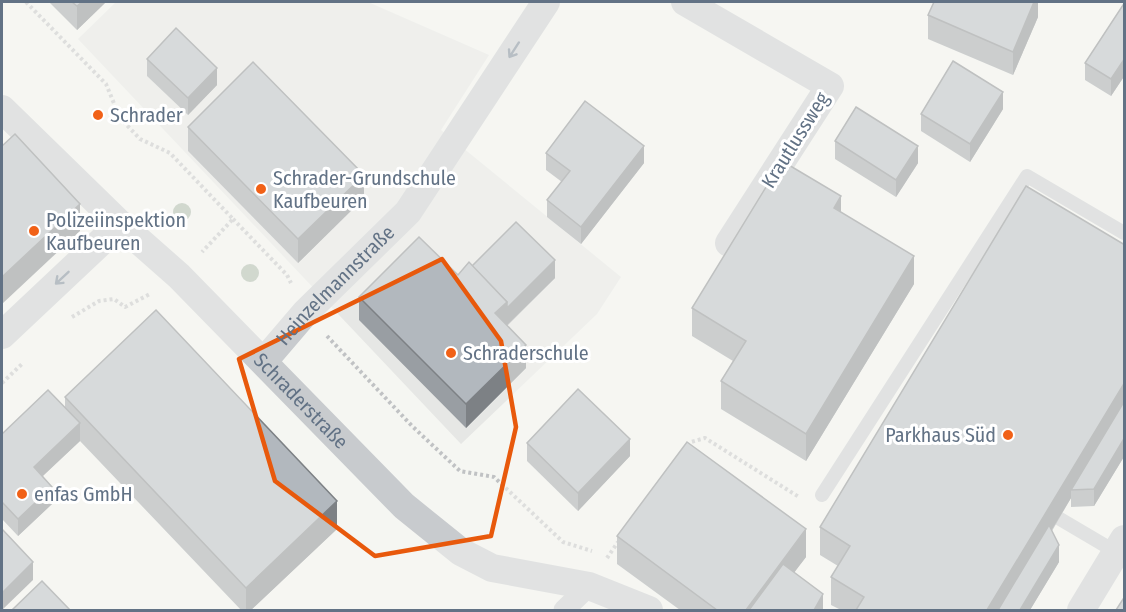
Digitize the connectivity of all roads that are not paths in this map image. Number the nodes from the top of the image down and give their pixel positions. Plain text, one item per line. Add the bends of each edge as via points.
1 (546, 2) edge
2 (684, 2) edge
3 (2, 109) edge
4 (120, 224) junction
5 (1125, 234) edge
6 (729, 243) edge
7 (2, 335) edge
8 (264, 361) junction
9 (822, 495) road end
10 (1060, 519) edge
11 (1120, 546) edge
12 (589, 586) junction
13 (564, 610) edge
14 (649, 610) edge
15 (1081, 610) edge

1 -> 8 street, Heinzelmannstraße via 408,212 305,313
2 - 6 street, Krautlussweg via 830,86
3 - 4 street, Schraderstraße
4 -> 7 street
4 - 8 street, Schraderstraße
5 - 9 lane via 1027,176
8 - 12 street, Schraderstraße via 404,506 461,552 492,568
10 - 11 lane
11 - 15 street
12 - 13 street
12 - 14 street, Schraderstraße

